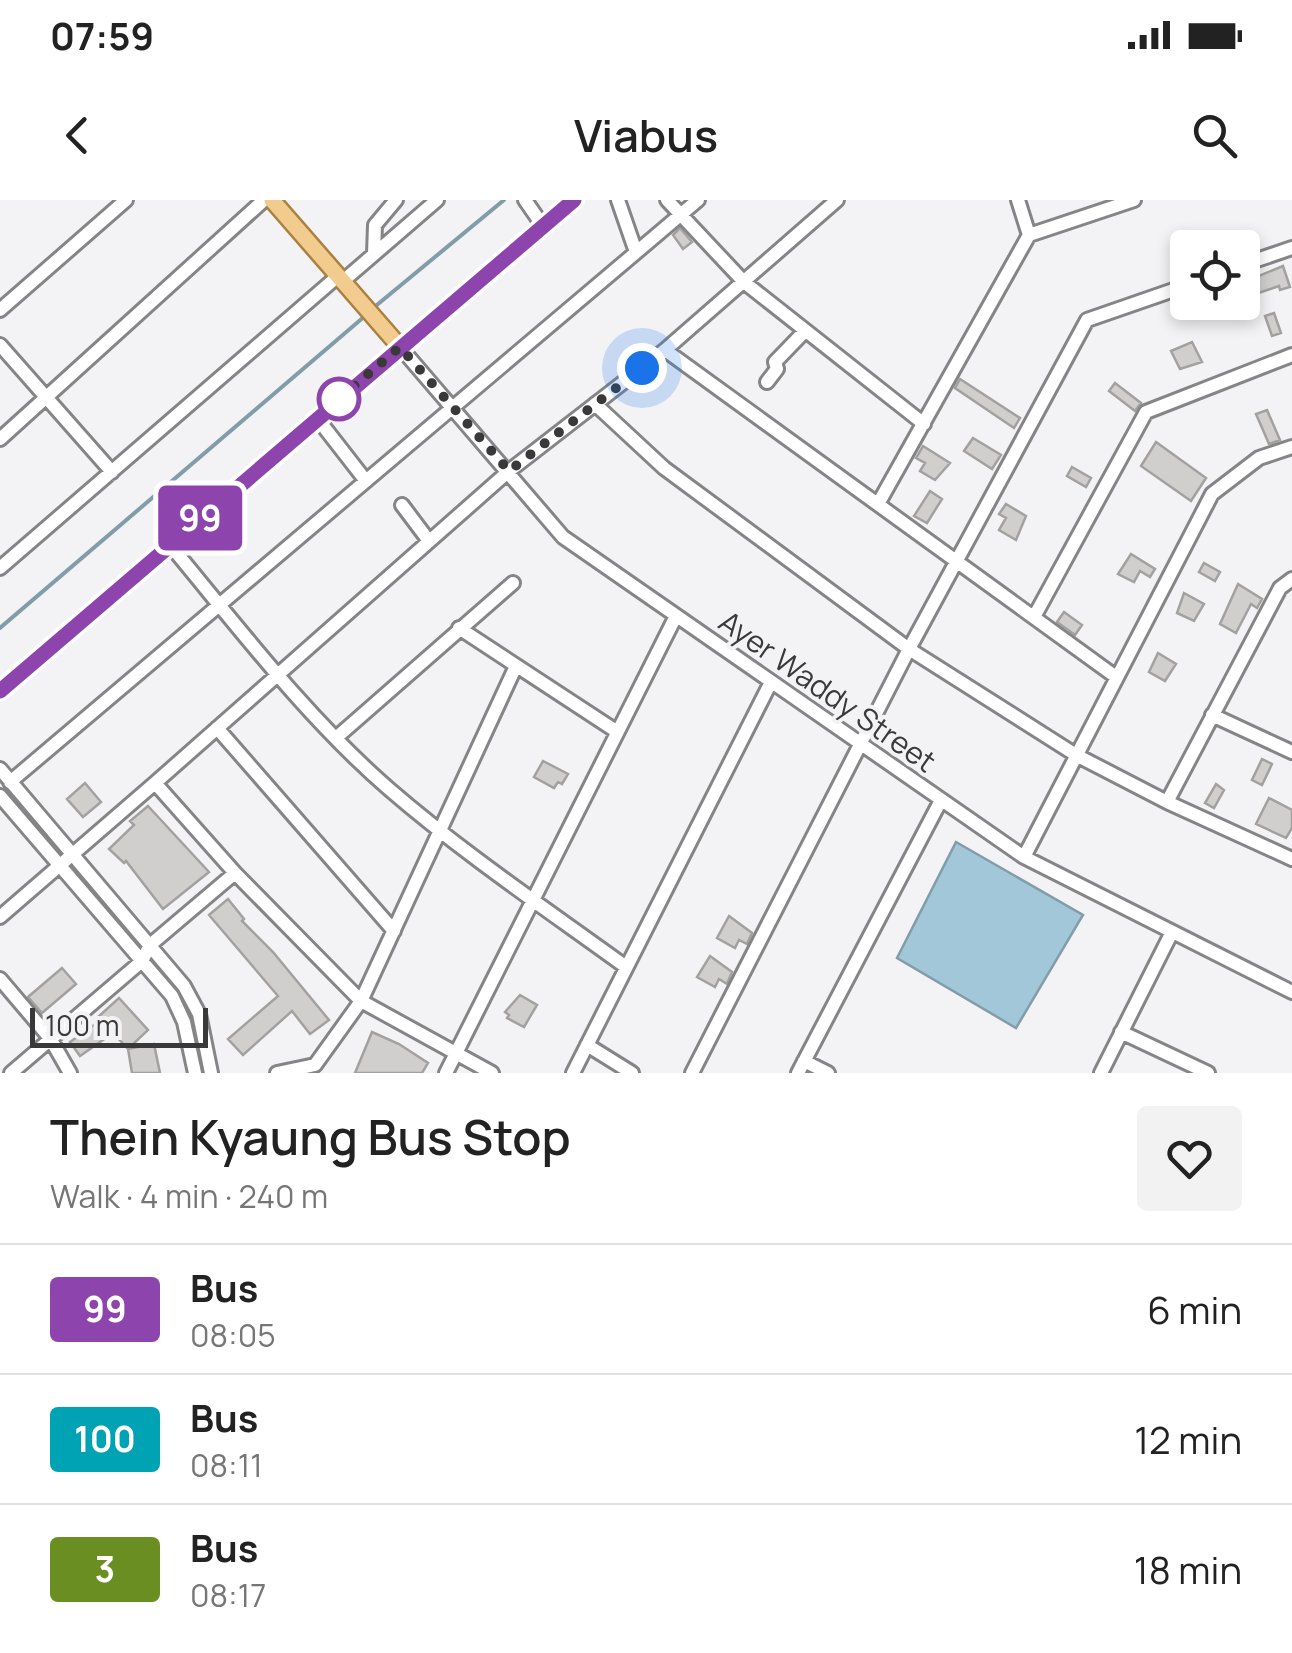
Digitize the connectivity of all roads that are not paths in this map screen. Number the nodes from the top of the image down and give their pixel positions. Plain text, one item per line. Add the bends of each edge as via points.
1 (126, 200) edge
2 (264, 200) edge
3 (272, 200) edge
4 (396, 200) edge
5 (437, 200) edge
6 (574, 200) edge
7 (618, 200) edge
8 (667, 200) edge
9 (698, 200) edge
10 (837, 200) edge
11 (1018, 200) edge
12 (1134, 200) edge
13 (527, 203) edge
14 (680, 214) junction
15 (543, 226) junction
16 (1029, 235) junction
17 (1292, 248) edge
18 (636, 252) junction
19 (374, 254) junction
20 (1260, 260) edge
21 (340, 279) junction
22 (744, 282) junction
23 (1170, 291) edge
24 (0, 310) edge
25 (804, 332) junction
26 (0, 344) edge
27 (400, 347) junction
28 (666, 350) junction
29 (1292, 355) edge
30 (767, 382) dead end
31 (47, 398) junction
32 (596, 404) junction
33 (453, 408) junction
34 (317, 418) junction
35 (924, 424) junction
36 (0, 439) edge
37 (1292, 447) edge
38 (509, 471) junction
39 (112, 472) junction
40 (366, 481) junction
41 (878, 504) junction
42 (402, 505) dead end
43 (429, 542) junction
44 (170, 544) junction
45 (956, 561) junction
46 (0, 568) edge
47 (1292, 579) edge
48 (513, 583) dead end
49 (221, 606) junction
50 (1034, 617) junction
51 (676, 618) junction
52 (459, 628) junction
53 (908, 648) junction
54 (516, 666) junction
55 (279, 674) junction
56 (1116, 677) junction
57 (770, 682) junction
58 (0, 691) edge
59 (1212, 715) junction
60 (217, 728) junction
61 (616, 731) junction
62 (337, 737) junction
63 (861, 746) junction
64 (1292, 752) edge
65 (1076, 755) junction
66 (0, 769) edge
67 (10, 782) junction
68 (155, 784) junction
69 (0, 796) edge
70 (940, 802) junction
71 (1166, 802) junction
72 (440, 830) junction
73 (72, 855) junction
74 (1024, 857) junction
75 (1292, 859) edge
76 (60, 866) junction
77 (234, 872) junction
78 (533, 900) junction
79 (0, 917) edge
80 (394, 931) junction
81 (1172, 932) junction
82 (150, 945) junction
83 (142, 961) junction
84 (626, 968) junction
85 (2, 987) edge
86 (1292, 992) edge
87 (361, 1001) junction
88 (1121, 1032) junction
89 (50, 1038) junction
90 (587, 1045) junction
91 (456, 1054) junction
92 (801, 1067) edge
93 (316, 1069) edge
94 (11, 1073) edge
95 (70, 1073) edge
96 (194, 1073) edge
97 (211, 1073) edge
98 (277, 1073) edge
99 (446, 1073) edge
100 (492, 1073) edge
101 (573, 1073) edge
102 (632, 1073) edge
103 (692, 1073) edge
104 (828, 1073) edge
105 (1100, 1073) edge
106 (1208, 1073) edge

1 - 24 street
2 - 31 street
3 - 21 main road
4 - 19 street via 375,226
5 - 19 street
6 - 15 main road
7 - 18 street
8 - 14 street
9 - 14 street
10 - 22 street
11 - 16 street
12 - 16 street
13 - 15 street
14 - 18 street
14 - 22 street
15 - 27 main road
16 - 35 street
17 - 20 street
18 - 33 street
19 - 21 street
21 - 27 main road
21 - 39 street
22 - 25 street
22 - 28 street
23 - 45 street via 1087,320
25 - 30 street via 779,355
25 - 35 street
26 - 31 street
27 - 33 street, Ayer Waddy Street
27 - 34 main road
28 - 32 street
28 - 41 street
29 - 50 street via 1146,412
31 - 36 street
31 - 39 street
32 - 38 street
32 - 53 street via 664,468
33 - 38 street, Ayer Waddy Street
33 - 40 street
34 - 40 street
34 - 44 main road
35 - 41 street
37 - 56 street via 1260,458 1212,494
38 - 43 street
38 - 51 street, Ayer Waddy Street via 563,537
39 - 46 street
40 - 49 street
41 - 45 street
42 - 43 street
43 - 55 street
44 - 49 street
44 - 58 main road
45 - 50 street
45 - 53 street
47 - 59 street via 1280,588
48 - 52 street
49 - 55 street
49 - 67 street
50 - 56 street
51 - 57 street, Ayer Waddy Street
51 - 61 street
52 - 54 street
52 - 62 street
53 - 63 street
53 - 65 street
54 - 61 street
54 - 72 street
55 - 60 street
55 - 62 street
56 - 65 street
57 - 63 street, Ayer Waddy Street
57 - 84 street
59 - 64 street
59 - 71 street
60 - 68 street
60 - 80 street
61 - 78 street
62 - 72 street
63 - 70 street, Ayer Waddy Street
63 - 103 street
65 - 71 street
65 - 74 street
66 - 67 street
67 - 73 street
68 - 73 street
68 - 77 street
69 - 76 street
70 - 74 street, Ayer Waddy Street
70 - 92 street
71 - 75 street
72 - 78 street
72 - 80 street
73 - 76 street
73 - 82 street
74 - 81 street, Ayer Waddy Street
76 - 79 street
76 - 83 street
77 - 82 street
77 - 87 street
78 - 84 street
78 - 91 street
80 - 87 street
81 - 86 street, Ayer Waddy Street
81 - 88 street
82 - 83 street
82 - 97 street via 199,1014
83 - 89 street
83 - 96 street via 172,996
84 - 90 street
85 - 89 street
87 - 91 street
87 - 93 street
88 - 105 street
88 - 106 street
89 - 94 street
89 - 95 street
90 - 101 street
90 - 102 street
91 - 99 street
91 - 100 street
92 - 104 street
93 - 98 street

